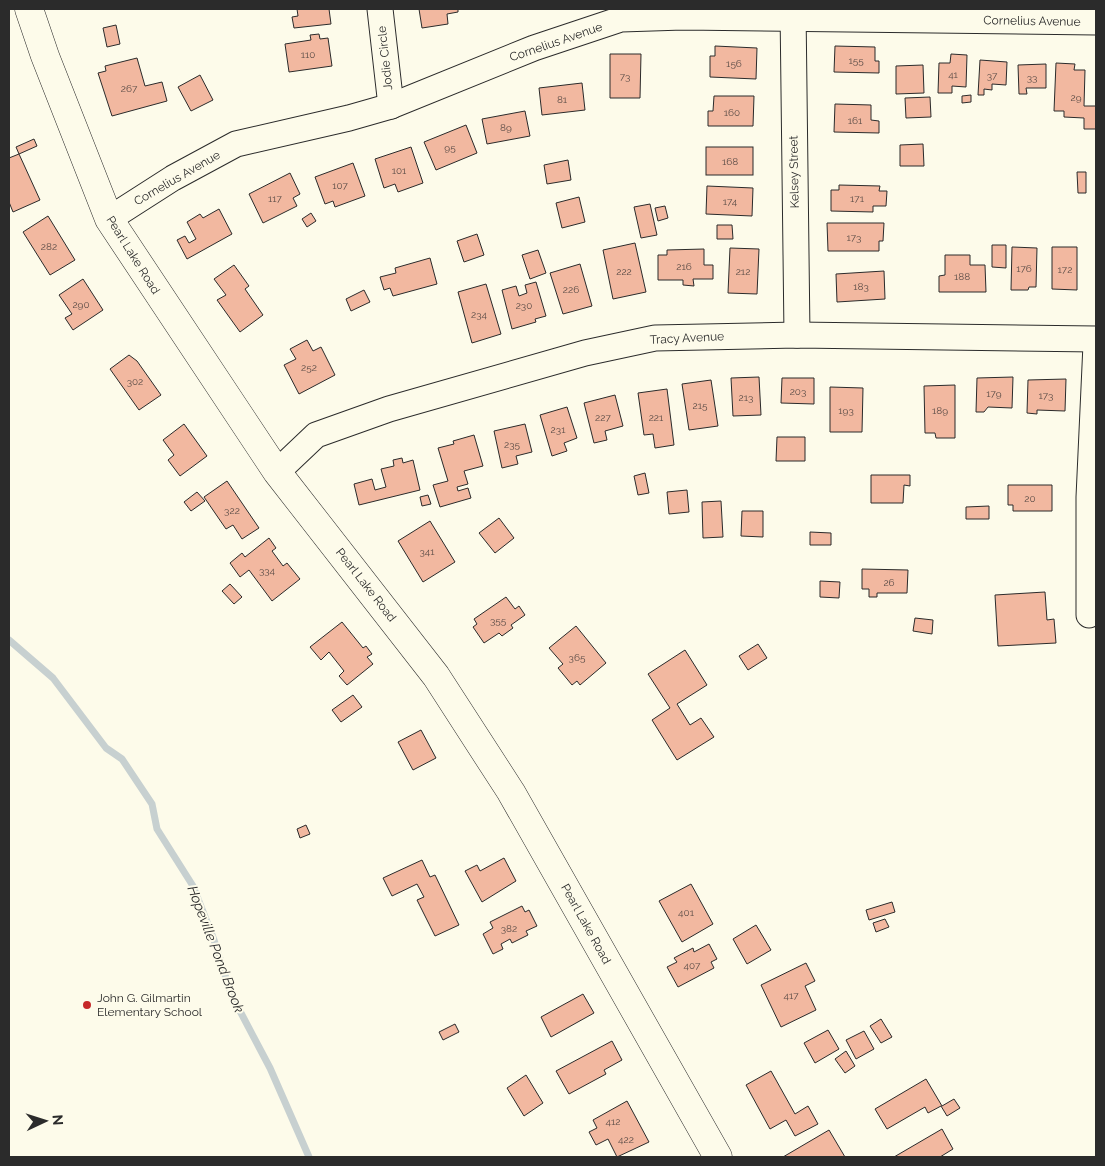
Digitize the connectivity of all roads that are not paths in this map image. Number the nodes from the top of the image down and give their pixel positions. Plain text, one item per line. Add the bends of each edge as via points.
1 (29, 9) edge
2 (380, 9) edge
3 (793, 13) edge
4 (1096, 22) edge
5 (391, 106) junction
6 (109, 219) junction
7 (797, 335) junction
8 (1096, 338) edge
9 (1096, 344) edge
10 (276, 472) junction
11 (1089, 615) dead end
12 (718, 1157) edge

1 - 6 main road, Pearl Lake Road via 44,56
2 - 5 street, Jodie Circle
3 - 4 street, Cornelius Avenue
3 - 5 street, Cornelius Avenue via 621,19 534,48
3 - 7 street, Kelsey Street
5 - 6 street, Cornelius Avenue via 236,144 172,178
6 - 10 main road, Pearl Lake Road
7 - 8 street, Tracy Avenue
7 - 10 street, Tracy Avenue via 655,338 585,353 389,409 316,435
9 - 11 street via 1088,497
10 - 12 main road, Pearl Lake Road via 436,676 484,750

